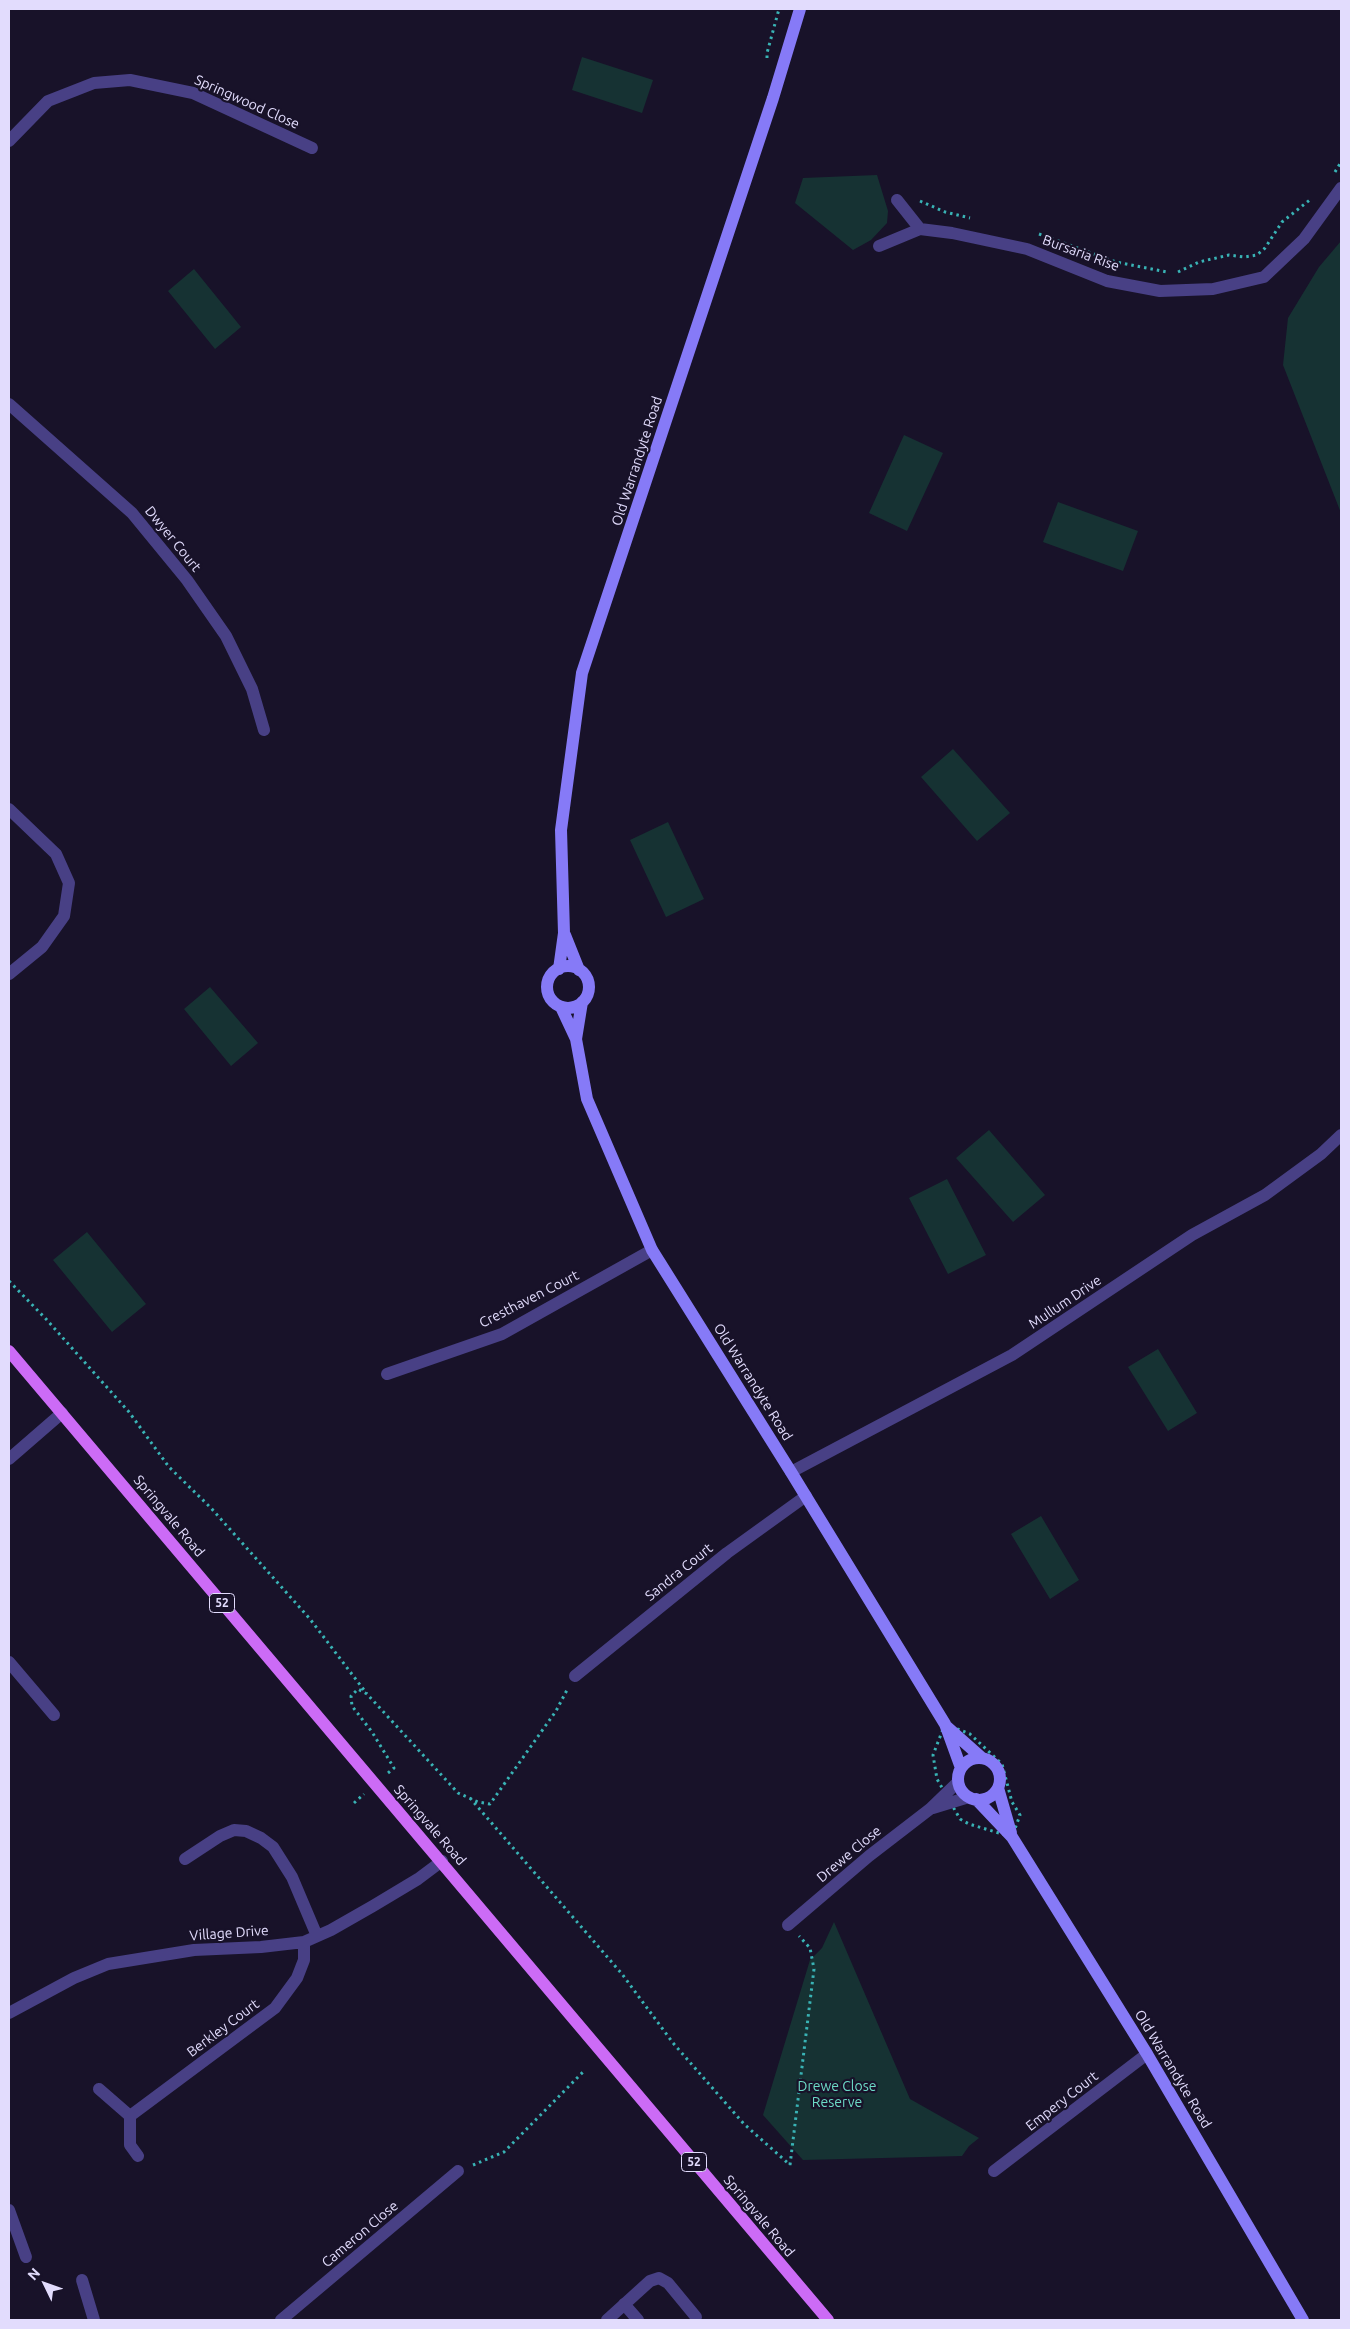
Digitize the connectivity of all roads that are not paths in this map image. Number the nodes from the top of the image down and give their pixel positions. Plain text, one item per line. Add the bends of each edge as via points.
1 (800, 9) edge
2 (9, 141) edge
3 (312, 148) dead end
4 (1341, 188) edge
5 (900, 204) road end
6 (920, 229) junction
7 (879, 246) dead end
8 (9, 404) edge
9 (264, 730) dead end
10 (9, 809) edge
11 (564, 933) junction
12 (559, 968) junction
13 (579, 970) junction
14 (9, 974) edge
15 (582, 1002) junction
16 (561, 1007) junction
17 (576, 1039) junction
18 (1341, 1135) edge
19 (652, 1250) junction
20 (9, 1350) edge
21 (387, 1374) dead end
22 (62, 1413) junction
23 (9, 1459) edge
24 (791, 1472) junction
25 (806, 1496) junction
26 (9, 1662) edge
27 (575, 1676) road end
28 (54, 1715) dead end
29 (945, 1724) junction
30 (982, 1758) junction
31 (961, 1768) junction
32 (958, 1782) junction
33 (998, 1788) junction
34 (972, 1798) junction
35 (930, 1809) junction
36 (1012, 1837) junction
37 (185, 1859) dead end
38 (442, 1861) junction
39 (788, 1925) road end
40 (318, 1936) junction
41 (304, 1942) junction
42 (9, 2013) edge
43 (1147, 2054) junction
44 (100, 2089) dead end
45 (130, 2116) junction
46 (138, 2156) dead end
47 (458, 2170) road end
48 (994, 2171) dead end
49 (9, 2210) edge
50 (26, 2257) dead end
51 (82, 2280) dead end
52 (624, 2304) junction
53 (696, 2317) dead end
54 (94, 2320) edge
55 (281, 2320) edge
56 (607, 2320) edge
57 (638, 2320) edge
58 (828, 2320) edge
59 (1302, 2320) edge

1 - 11 main road, Old Warrandyte Road via 582,673 561,830
2 - 3 street, Springwood Close via 48,101 94,83 130,80 193,93
4 - 6 street, Bursaria Rise via 1304,239 1264,277 1213,289 1160,291 1107,281 1026,249
5 - 6 street
6 - 7 street, Bursaria Rise
8 - 9 street, Dwyer Court via 132,513 186,580 226,636 252,689
10 - 14 street via 56,854 69,883 64,916 42,947
11 - 12 main road, Old Warrandyte Road
11 - 13 main road, Old Warrandyte Road
12 - 13 main road via 565,966
12 - 16 main road, Old Warrandyte Road via 550,977 547,990 551,1000
13 - 15 main road, Old Warrandyte Road via 588,985
15 - 16 main road via 572,1008
15 - 17 main road, Old Warrandyte Road
16 - 17 main road, Old Warrandyte Road
17 - 19 main road, Old Warrandyte Road via 587,1098
18 - 24 street, Mullum Drive via 1321,1154 1265,1195 1192,1235 1012,1355
19 - 21 street, Cresthaven Court via 502,1334
19 - 24 main road, Old Warrandyte Road
20 - 22 main road, Springvale Road / 52
22 - 23 street
22 - 38 main road, Springvale Road / 52
24 - 25 main road, Old Warrandyte Road
25 - 27 street, Sandra Court via 727,1553
25 - 29 main road, Old Warrandyte Road
26 - 28 street
29 - 30 main road, Old Warrandyte Road
29 - 31 main road, Old Warrandyte Road
30 - 31 main road via 970,1760
30 - 33 main road, Old Warrandyte Road via 997,1769
31 - 32 main road
32 - 34 main road, Old Warrandyte Road via 964,1793
32 - 35 street, Drewe Close
33 - 34 main road via 989,1797
33 - 36 main road, Old Warrandyte Road
34 - 35 street, Drewe Close
34 - 36 main road, Old Warrandyte Road
35 - 39 street, Drewe Close
36 - 43 main road, Old Warrandyte Road
37 - 40 street via 234,1830 261,1838 272,1847 292,1877
38 - 40 street, Village Drive via 381,1902
38 - 58 main road, Springvale Road / 52
40 - 41 street, Village Drive
41 - 42 street, Village Drive via 261,1948 194,1950 108,1964 74,1978
41 - 45 street, Berkley Court via 304,1960 297,1978 275,2008
43 - 48 street, Empery Court
43 - 59 main road, Old Warrandyte Road
44 - 45 street
45 - 46 street via 130,2145
47 - 55 street, Cameron Close
49 - 50 street
51 - 54 street
52 - 53 street via 650,2280 659,2278 668,2283
52 - 56 street
52 - 57 street

